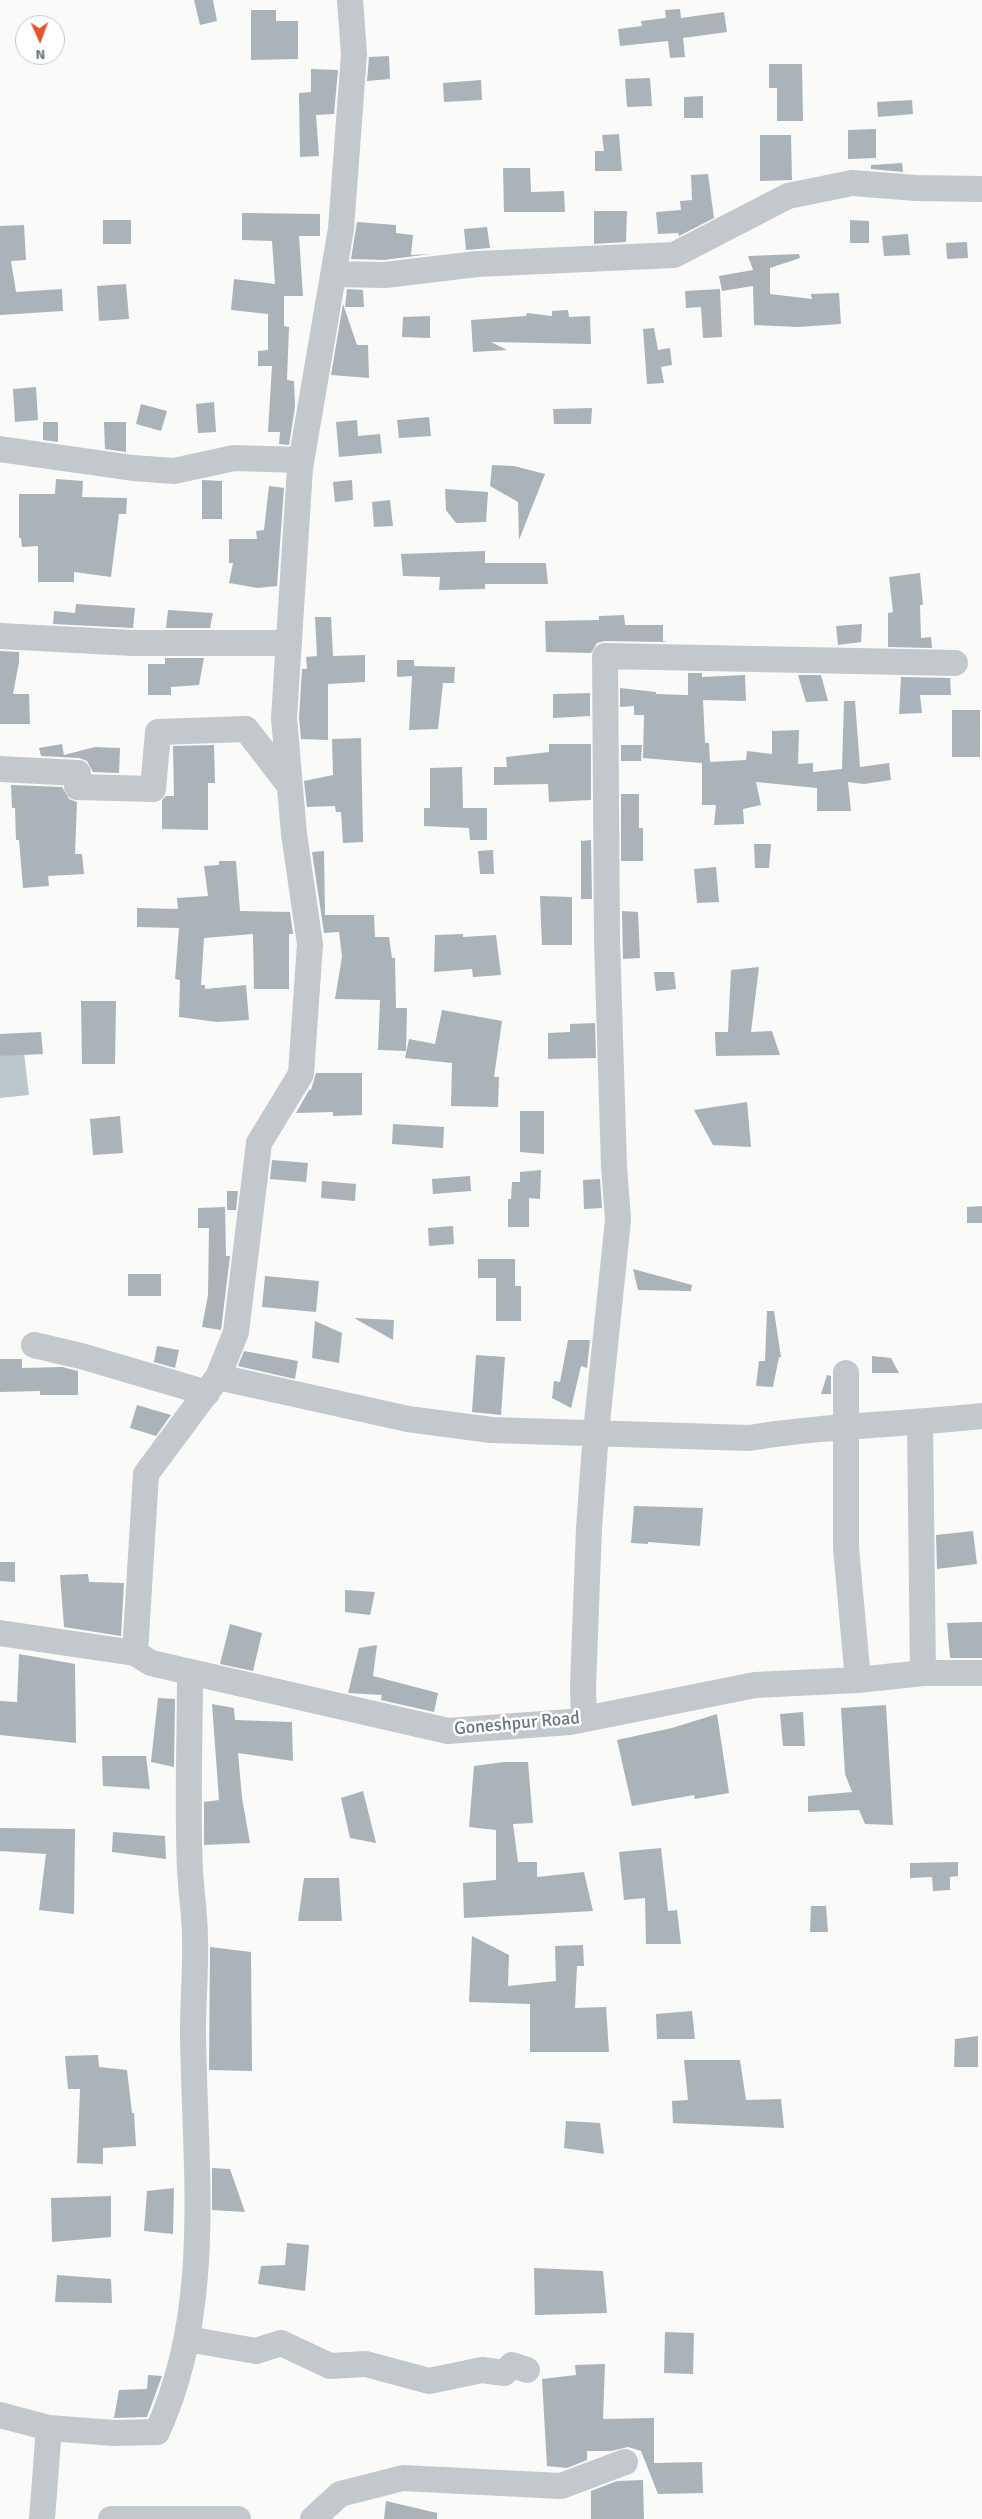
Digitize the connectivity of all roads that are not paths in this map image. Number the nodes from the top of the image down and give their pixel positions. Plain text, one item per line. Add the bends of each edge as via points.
1 (350, 0) edge
2 (982, 189) edge
3 (334, 274) junction
4 (0, 449) edge
5 (301, 460) junction
6 (0, 636) edge
7 (289, 643) junction
8 (955, 663) dead end
9 (0, 769) edge
10 (290, 786) junction
11 (34, 1345) dead end
12 (846, 1373) dead end
13 (212, 1385) junction
14 (982, 1416) edge
15 (920, 1423) junction
16 (846, 1427) junction
17 (596, 1432) junction
18 (0, 1633) edge
19 (135, 1653) junction
20 (190, 1672) junction
21 (923, 1673) junction
22 (982, 1674) edge
23 (858, 1680) junction
24 (584, 1719) junction
25 (187, 2339) junction
26 (527, 2370) dead end
27 (0, 2415) edge
28 (49, 2428) junction
29 (625, 2462) dead end
30 (42, 2519) edge
31 (111, 2519) edge
32 (238, 2519) edge
33 (313, 2519) edge

1 - 3 street via 354,54 341,229
2 - 3 street via 852,183 788,196 674,255 477,264 385,274
3 - 5 street
4 - 5 street via 174,471 234,458
5 - 7 street
6 - 7 street via 133,643
7 - 10 street via 284,718
8 - 17 street via 605,656 607,940 618,1220
9 - 10 street via 78,773 77,787 153,789 158,732 246,730
10 - 13 street via 310,944 301,1074 259,1143 236,1332
11 - 13 street
12 - 16 street
13 - 17 street via 491,1430
13 - 19 street via 146,1474
14 - 15 street
15 - 16 street
15 - 21 street
16 - 17 street via 749,1438
16 - 23 street via 846,1548
17 - 24 street via 589,1528
18 - 19 street, Goneshpur Road
19 - 20 street, Goneshpur Road via 150,1663
20 - 24 street, Goneshpur Road via 448,1731
20 - 25 street via 190,1869 195,1938 193,2030 197,2169 195,2289
21 - 22 street, Goneshpur Road
21 - 23 street, Goneshpur Road
23 - 24 street, Goneshpur Road via 755,1685
25 - 26 street via 256,2350 281,2344 330,2366 366,2364 429,2381 482,2370 504,2373 512,2365
25 - 28 street via 172,2400 157,2432
27 - 28 street
28 - 30 street
29 - 33 street via 561,2486 403,2478 340,2494
31 - 32 street

